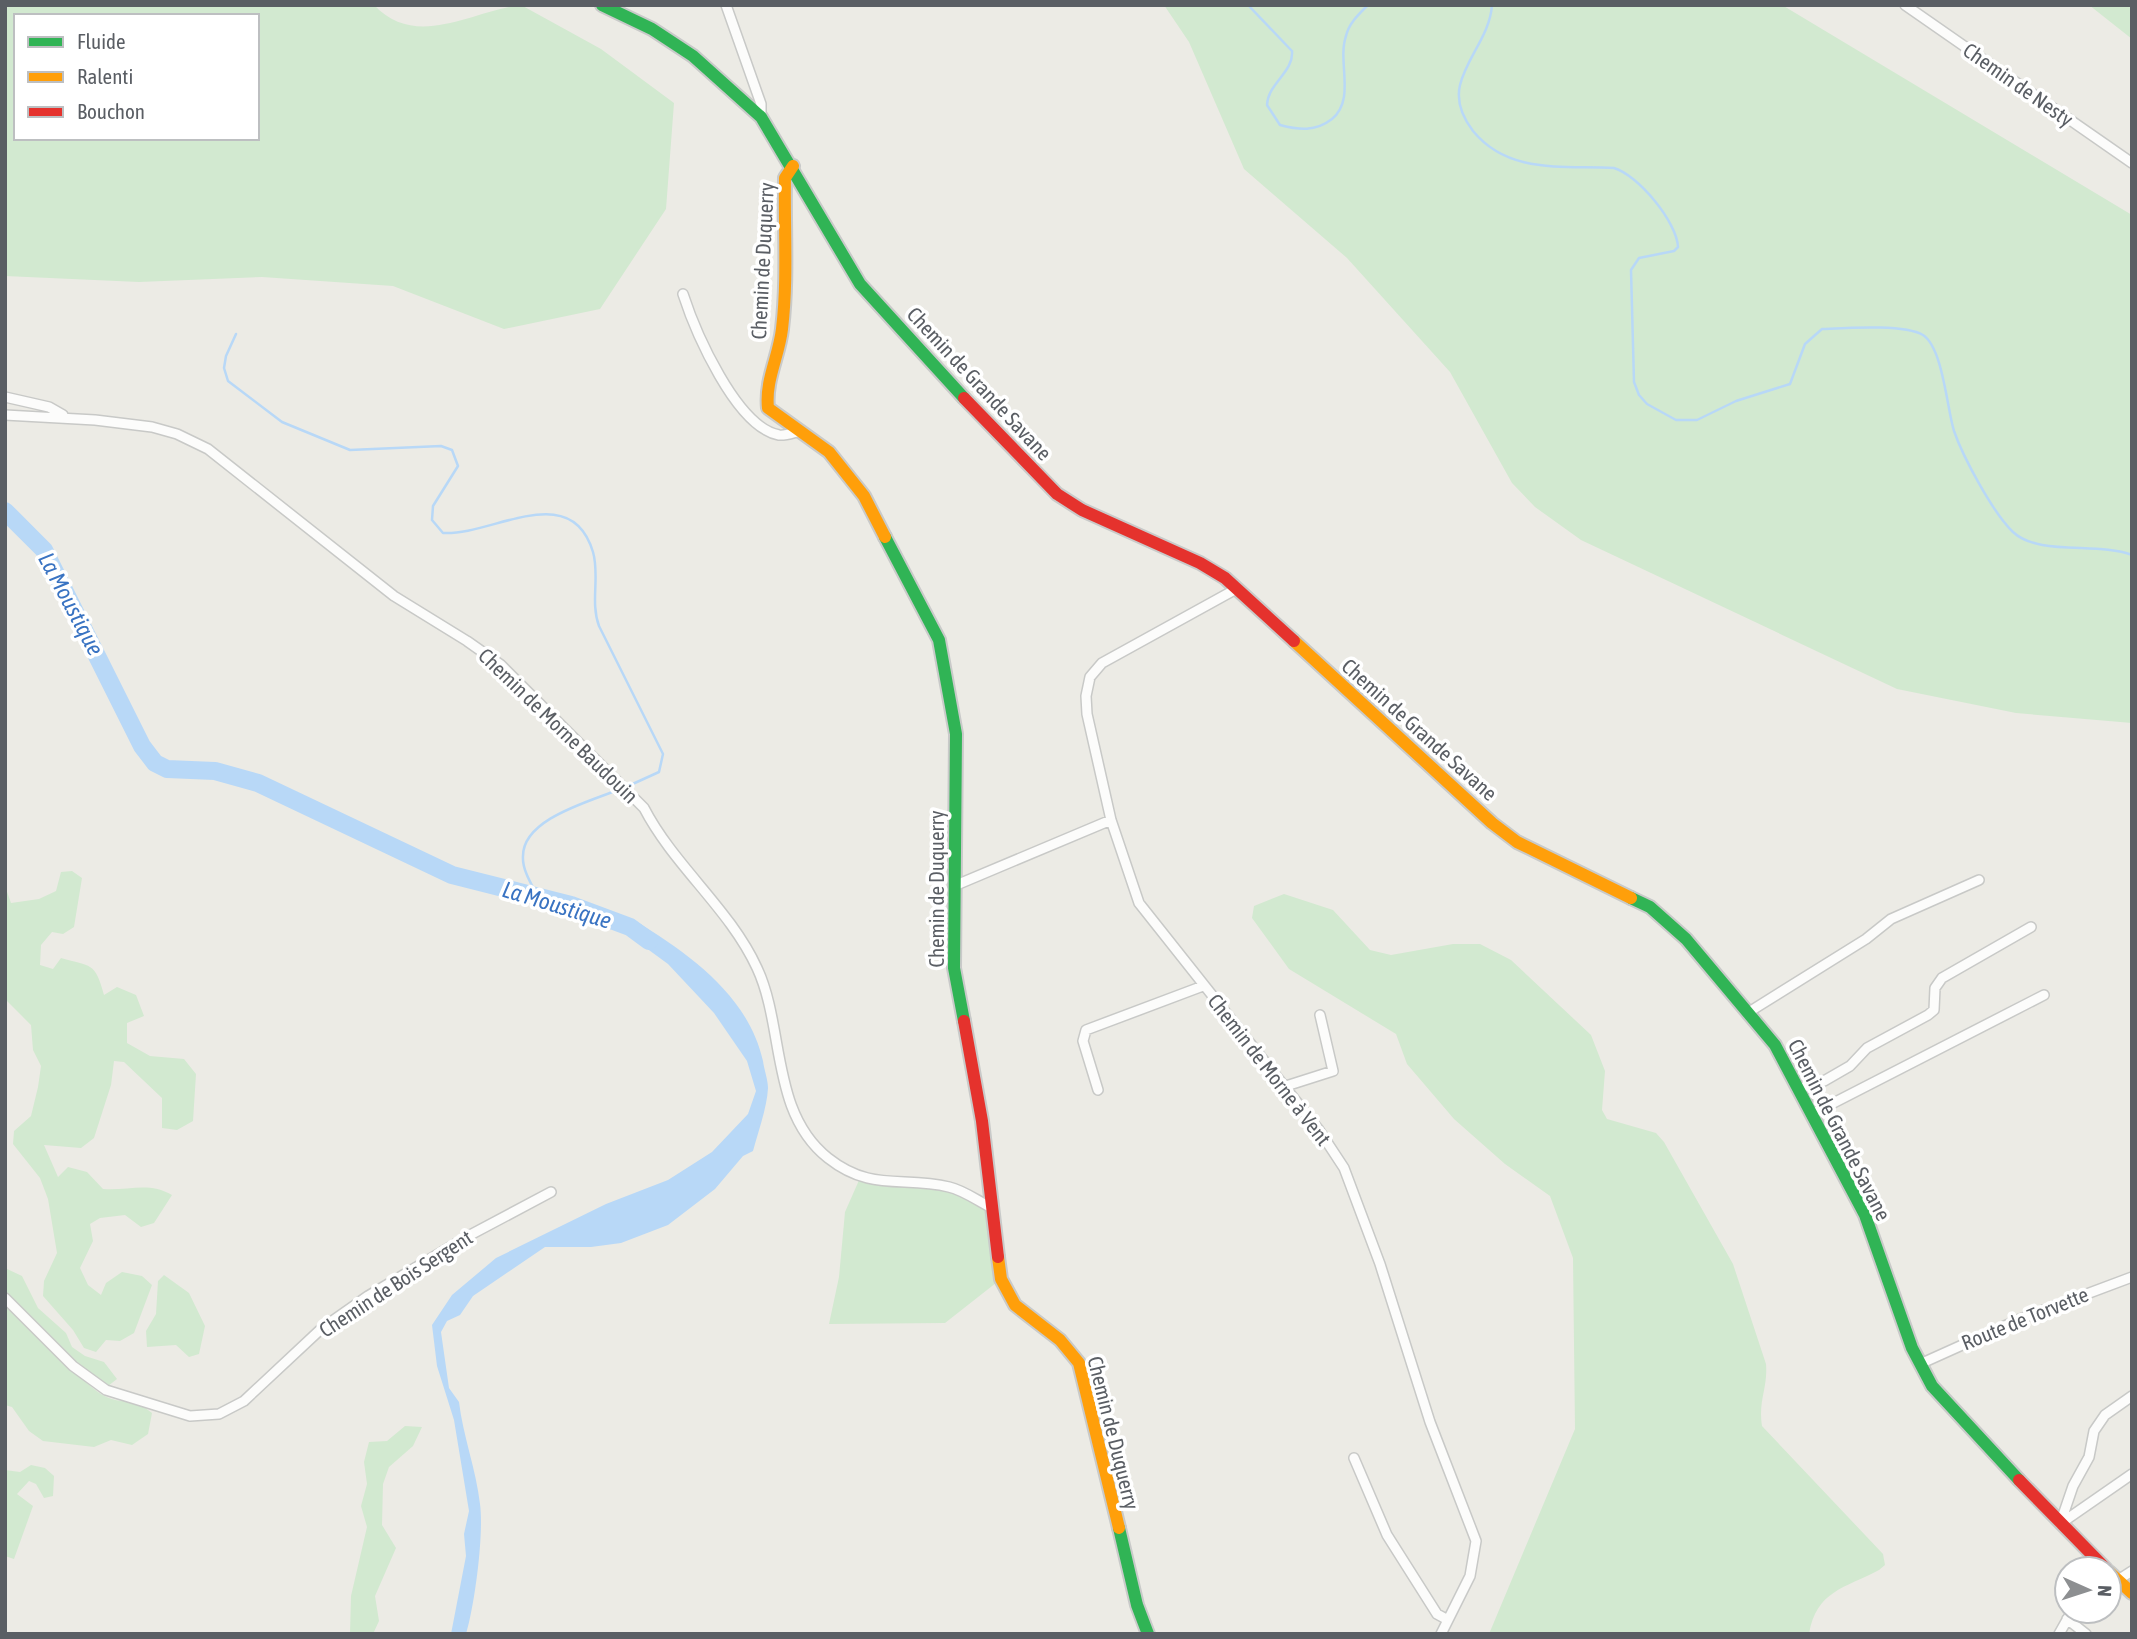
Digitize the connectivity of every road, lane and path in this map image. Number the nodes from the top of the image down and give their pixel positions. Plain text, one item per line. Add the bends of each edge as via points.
1 (602, 5) edge
2 (726, 5) edge
3 (1905, 5) edge
4 (761, 117) junction
5 (2132, 163) edge
6 (793, 166) junction
7 (683, 294) dead end
8 (5, 397) edge
9 (5, 415) edge
10 (67, 417) junction
11 (801, 431) junction
12 (1238, 588) junction
13 (1111, 820) junction
14 (1979, 880) dead end
15 (954, 886) junction
16 (2031, 928) dead end
17 (1203, 986) junction
18 (2044, 995) dead end
19 (1749, 1012) junction
20 (1320, 1015) dead end
21 (1286, 1086) junction
22 (1800, 1088) junction
23 (1098, 1090) dead end
24 (1812, 1114) junction
25 (551, 1192) dead end
26 (992, 1208) junction
27 (2132, 1277) edge
28 (5, 1298) edge
29 (1920, 1364) junction
30 (2132, 1396) edge
31 (1354, 1458) dead end
32 (2132, 1474) edge
33 (2060, 1524) junction
34 (2090, 1555) edge
35 (1448, 1620) junction
36 (1148, 1634) edge
37 (1441, 1634) edge

1 - 4 street, Chemin de Grande Savane via 652,29 693,56
2 - 4 street via 761,104
3 - 5 street, Chemin de Nesty
4 - 6 street, Chemin de Grande Savane
6 - 11 street, Chemin de Duquerry via 785,178 780,345 766,397 774,415
6 - 12 street, Chemin de Grande Savane via 860,284 1037,476 1082,510 1200,563
7 - 11 street via 691,319 738,405 779,435
8 - 10 street via 48,407
9 - 10 street, Chemin de Morne Baudouin
10 - 26 street, Chemin de Morne Baudouin via 152,427 210,451 394,596 501,665 644,808 658,835 744,942 758,970 788,1092 811,1141 827,1158 860,1178 951,1187
11 - 15 street, Chemin de Duquerry via 829,452 864,496 939,640 956,734
12 - 13 street, Chemin de Morne à Vent via 1128,646 1090,677 1087,714
12 - 19 street, Chemin de Grande Savane via 1492,823 1517,842 1665,918
13 - 15 street
13 - 17 street, Chemin de Morne à Vent via 1139,903
14 - 19 street via 1891,919
15 - 26 street, Chemin de Duquerry via 954,968 982,1121
16 - 22 street via 1942,978 1935,988 1934,1010 1928,1015 1867,1048 1850,1066 1824,1081
17 - 21 street, Chemin de Morne à Vent
17 - 23 street via 1086,1030 1083,1041
18 - 24 street
19 - 22 street, Chemin de Grande Savane
20 - 21 street via 1333,1071
21 - 35 street, Chemin de Morne à Vent via 1344,1168 1430,1422 1476,1541 1470,1576
22 - 24 street, Chemin de Grande Savane
24 - 29 street, Chemin de Grande Savane via 1864,1215
25 - 28 street, Chemin de Bois Sergent via 369,1296 321,1329 244,1401 219,1414 190,1416 106,1390 73,1366
26 - 36 street, Chemin de Duquerry via 1004,1291 1022,1315 1066,1344 1079,1363 1137,1605
27 - 29 street, Route de Torvette via 2020,1319
29 - 33 street, Chemin de Grande Savane via 1932,1386
30 - 33 street via 2105,1415 2094,1431 2089,1457
31 - 35 street via 1387,1535 1437,1614
32 - 33 street
33 - 34 street, Chemin de Grande Savane
35 - 37 street, Chemin de Morne à Vent

